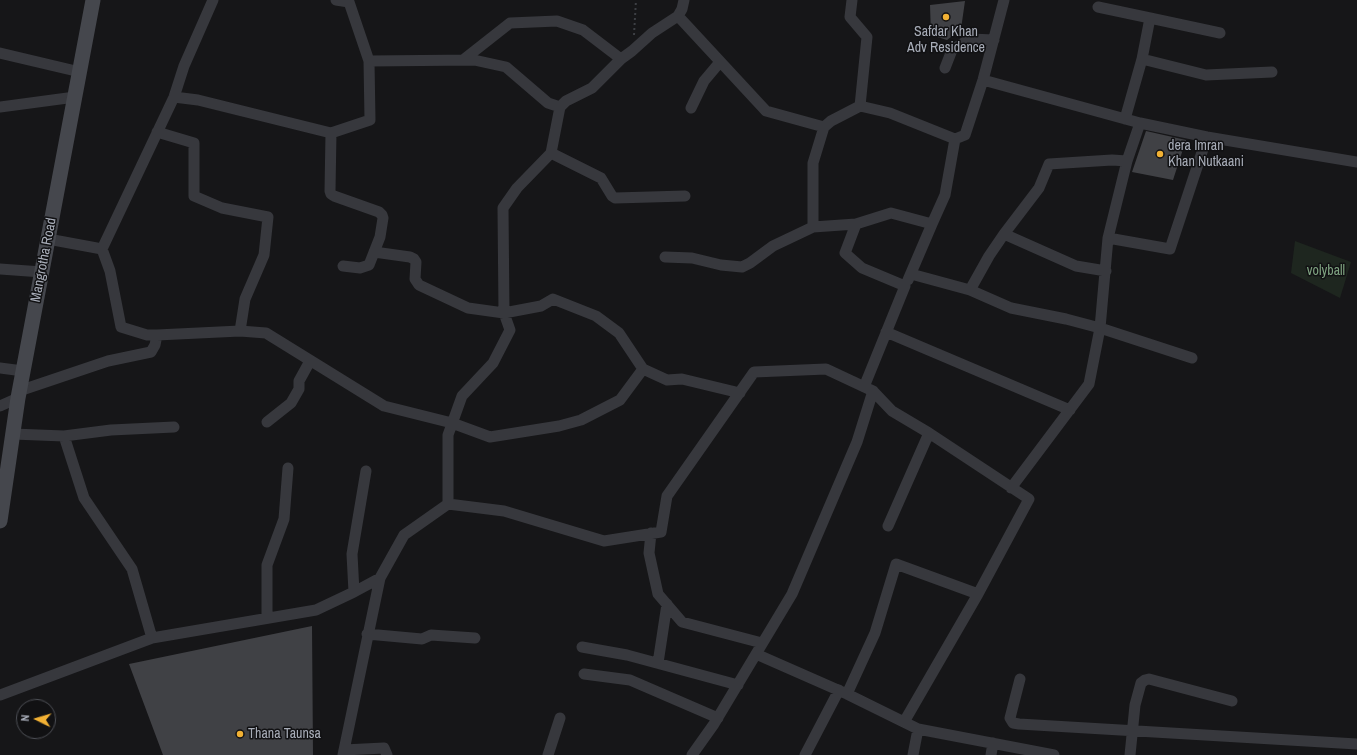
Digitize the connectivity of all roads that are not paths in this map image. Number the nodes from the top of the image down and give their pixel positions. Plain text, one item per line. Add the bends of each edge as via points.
1 (93, 0) edge
2 (213, 0) edge
3 (336, 0) edge
4 (684, 0) edge
5 (852, 0) edge
6 (1004, 0) edge
7 (349, 1) edge
8 (1098, 7) dead end
9 (678, 16) junction
10 (1150, 18) junction
11 (1220, 33) dead end
12 (994, 40) junction
13 (0, 54) edge
14 (621, 59) junction
15 (1142, 59) junction
16 (463, 60) junction
17 (369, 61) junction
18 (720, 62) junction
19 (945, 68) dead end
20 (80, 72) junction
21 (1272, 72) dead end
22 (983, 80) junction
23 (174, 96) junction
24 (75, 97) junction
25 (860, 106) junction
26 (0, 107) edge
27 (560, 107) junction
28 (691, 108) dead end
29 (1125, 119) junction
30 (1140, 123) junction
31 (824, 127) junction
32 (157, 132) junction
33 (331, 133) junction
34 (1207, 137) junction
35 (955, 139) junction
36 (551, 152) junction
37 (1127, 161) junction
38 (1357, 162) edge
39 (685, 196) dead end
40 (856, 224) junction
41 (932, 224) junction
42 (813, 227) junction
43 (1004, 234) junction
44 (1108, 238) junction
45 (48, 239) junction
46 (102, 249) junction
47 (374, 252) junction
48 (665, 257) dead end
49 (343, 266) dead end
50 (0, 269) edge
51 (1106, 271) junction
52 (42, 272) junction
53 (911, 274) junction
54 (905, 286) junction
55 (970, 290) junction
56 (504, 313) junction
57 (1100, 328) junction
58 (240, 331) junction
59 (886, 332) junction
60 (157, 335) junction
61 (1192, 358) dead end
62 (310, 361) junction
63 (0, 368) edge
64 (643, 369) junction
65 (23, 371) junction
66 (868, 389) junction
67 (740, 393) junction
68 (19, 394) junction
69 (0, 406) edge
70 (1070, 410) junction
71 (267, 422) dead end
72 (452, 423) junction
73 (174, 427) dead end
74 (13, 434) junction
75 (929, 434) junction
76 (64, 436) junction
77 (288, 468) dead end
78 (366, 471) dead end
79 (1011, 488) junction
80 (448, 504) junction
81 (0, 521) edge
82 (888, 526) dead end
83 (651, 533) junction
84 (380, 578) junction
85 (354, 592) junction
86 (978, 594) junction
87 (667, 604) junction
88 (267, 618) junction
89 (368, 634) junction
90 (152, 638) junction
91 (475, 638) dead end
92 (762, 643) junction
93 (582, 647) dead end
94 (756, 654) junction
95 (658, 663) junction
96 (584, 674) dead end
97 (1020, 679) dead end
98 (738, 684) junction
99 (843, 692) junction
100 (0, 695) edge
101 (1232, 701) dead end
102 (560, 718) dead end
103 (718, 718) junction
104 (904, 722) junction
105 (918, 729) junction
106 (1132, 731) junction
107 (992, 743) junction
108 (1357, 744) edge
109 (344, 753) edge
110 (387, 755) edge
111 (548, 755) edge
112 (692, 755) edge
113 (805, 755) edge
114 (913, 755) edge
115 (991, 755) edge
116 (1054, 755) edge
117 (1130, 755) edge

1 - 20 main road, Mangrotha Road
2 - 23 street via 184,66
3 - 7 street
4 - 9 street
5 - 25 street via 850,18 868,37
6 - 12 street
7 - 17 street
8 - 10 street
9 - 14 street via 652,33
9 - 18 street
10 - 11 street
10 - 15 street
12 - 19 street via 970,39 952,50
12 - 22 street
13 - 20 street
14 - 16 street via 583,30 557,21 510,23
14 - 27 street via 592,88 566,101
15 - 21 street via 1206,75
15 - 29 street
16 - 17 street
16 - 27 street via 474,60 506,68 548,103
17 - 33 street via 370,120
18 - 28 street via 704,81
18 - 31 street via 766,111
20 - 24 main road, Mangrotha Road
22 - 29 street
22 - 35 street via 965,135
23 - 32 street
23 - 33 street
24 - 26 street
24 - 45 main road, Mangrotha Road
25 - 31 street
25 - 35 street via 890,113
27 - 36 street
29 - 30 street
30 - 34 street
30 - 37 street
31 - 42 street via 813,163
32 - 46 street
32 - 58 street via 194,143 194,196 222,208 268,218 264,255 245,299
33 - 47 street via 331,194 382,215 380,237
34 - 38 street
34 - 44 street via 1170,249
35 - 41 street via 945,195
36 - 39 street via 601,178 615,198
36 - 56 street via 503,208
37 - 43 street via 1049,164 1039,188
37 - 44 street
40 - 41 street via 891,213
40 - 42 street
40 - 54 street via 845,254 862,268
41 - 53 street
42 - 48 street via 773,246 742,267 692,258
43 - 51 street via 1076,266
43 - 55 street
44 - 51 street
45 - 46 street
45 - 52 main road, Mangrotha Road
46 - 60 street via 110,271 121,328
47 - 49 street via 369,265 360,268
47 - 56 street via 414,259 416,283 454,302 468,308
50 - 52 street
51 - 57 street
52 - 65 main road, Mangrotha Road
53 - 54 street
53 - 55 street
54 - 59 street
55 - 57 street via 1011,308
56 - 64 street via 541,306 553,299 596,316 619,333
56 - 72 street via 510,330 493,363 462,396
57 - 61 street
57 - 70 street via 1089,384
58 - 60 street
58 - 62 street via 266,333
59 - 66 street
59 - 70 street
60 - 68 street via 151,352 108,361
62 - 71 street via 291,403
62 - 72 street via 384,406
63 - 65 street
64 - 67 street via 667,380 682,379
64 - 72 street via 620,400 581,420 490,437
65 - 68 main road, Mangrotha Road
66 - 67 street via 826,369 754,372
66 - 75 street via 892,411
66 - 92 street via 857,442 792,594
67 - 83 street via 667,496 661,532
68 - 69 street
68 - 74 main road, Mangrotha Road
70 - 79 street
72 - 80 street via 448,435
73 - 76 street via 111,430
74 - 76 street
74 - 81 main road, Mangrotha Road
75 - 79 street
75 - 82 street
76 - 90 street via 84,498 132,569
77 - 88 street via 284,520 267,565
78 - 85 street via 352,554
79 - 86 street via 1029,499
80 - 83 street via 504,511 604,541
80 - 84 street via 404,535
83 - 87 street via 649,553 658,594
84 - 85 street
84 - 89 street
85 - 88 street via 316,610
86 - 99 street via 896,564 875,633
86 - 104 street
87 - 92 street via 682,622
87 - 95 street
88 - 90 street
89 - 91 street via 422,639 431,635
89 - 109 street
90 - 100 street
92 - 94 street
93 - 95 street
94 - 98 street
94 - 99 street
95 - 98 street
96 - 103 street via 630,680
97 - 106 street via 1010,718 1013,723
98 - 103 street
99 - 104 street
99 - 113 street
101 - 106 street via 1145,680 1135,705
102 - 111 street
103 - 112 street
104 - 105 street
105 - 107 street
105 - 114 street
106 - 108 street
106 - 117 street
107 - 115 street
107 - 116 street
109 - 110 street via 384,748

